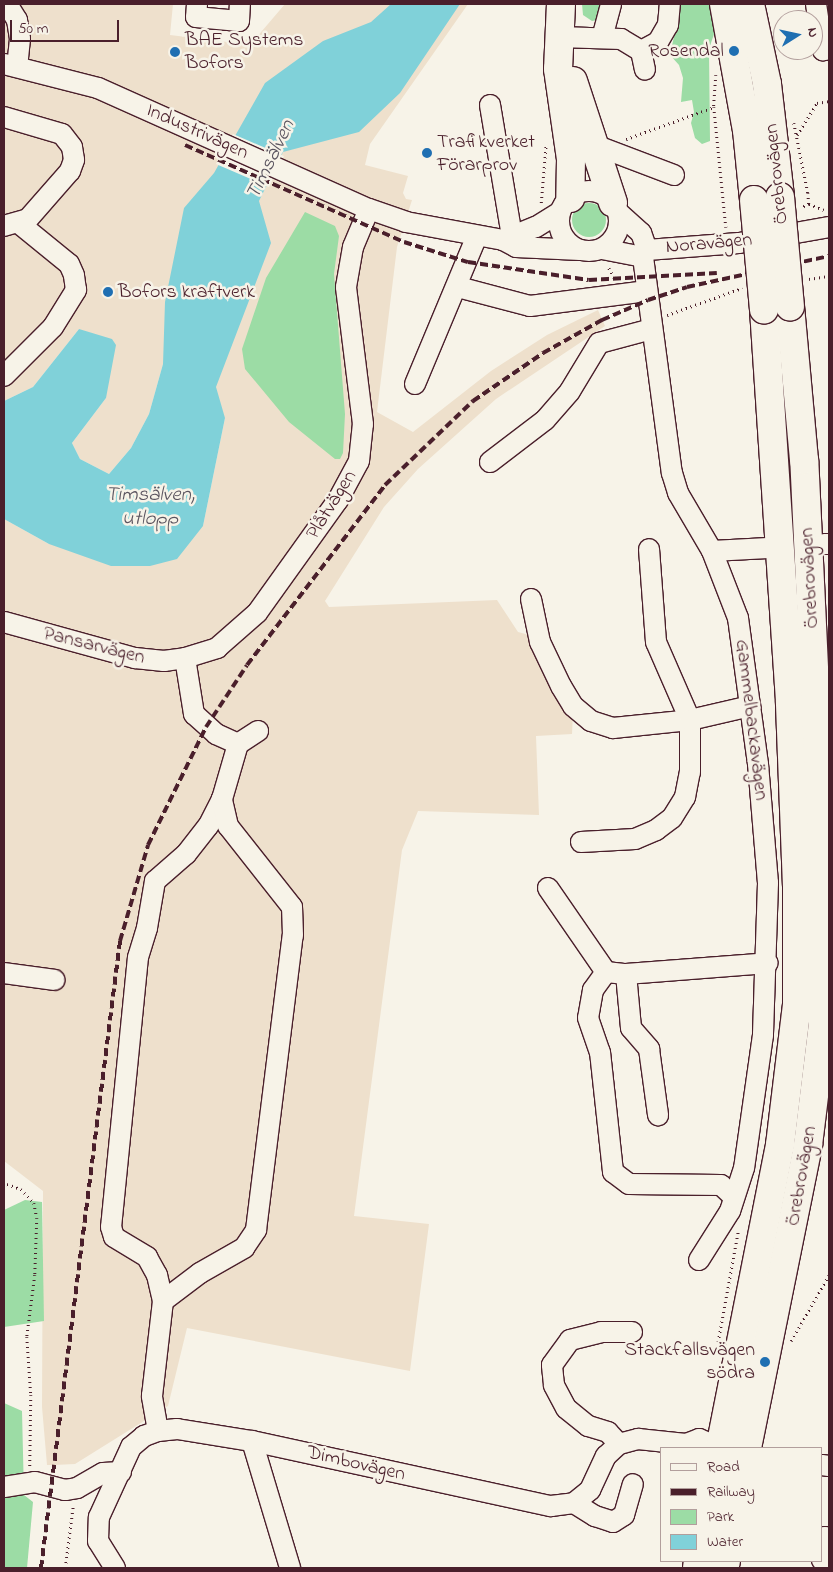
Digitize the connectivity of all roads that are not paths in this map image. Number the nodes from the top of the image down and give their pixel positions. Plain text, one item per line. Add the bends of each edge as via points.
1 (7, 4) edge
2 (197, 4) edge
3 (240, 4) edge
4 (561, 4) edge
5 (611, 4) edge
6 (670, 4) edge
7 (724, 4) edge
8 (750, 4) edge
9 (816, 4) edge
10 (559, 37) junction
11 (602, 38) junction
12 (829, 49) edge
13 (10, 65) edge
14 (490, 105) dead end
15 (4, 117) edge
16 (587, 143) junction
17 (674, 175) dead end
18 (767, 198) junction
19 (565, 205) junction
20 (616, 208) junction
21 (369, 209) junction
22 (12, 225) edge
23 (829, 227) edge
24 (477, 236) junction
25 (508, 238) junction
26 (602, 249) junction
27 (580, 250) junction
28 (645, 254) junction
29 (458, 287) junction
30 (647, 291) junction
31 (652, 325) junction
32 (4, 376) edge
33 (415, 384) dead end
34 (490, 462) dead end
35 (768, 548) dead end
36 (648, 550) dead end
37 (712, 551) junction
38 (531, 599) dead end
39 (4, 622) edge
40 (185, 658) junction
41 (750, 706) junction
42 (690, 720) junction
43 (258, 731) dead end
44 (238, 744) junction
45 (222, 799) junction
46 (580, 842) dead end
47 (548, 888) dead end
48 (768, 963) junction
49 (606, 972) junction
50 (4, 973) edge
51 (626, 974) junction
52 (55, 980) dead end
53 (658, 1115) dead end
54 (733, 1196) junction
55 (698, 1260) dead end
56 (163, 1300) junction
57 (632, 1332) dead end
58 (158, 1431) junction
59 (252, 1441) junction
60 (619, 1444) junction
61 (689, 1446) edge
62 (719, 1447) edge
63 (721, 1447) edge
64 (747, 1447) edge
65 (120, 1472) junction
66 (632, 1484) dead end
67 (4, 1487) edge
68 (574, 1503) junction
69 (829, 1538) edge
70 (823, 1552) edge
71 (115, 1568) edge
72 (290, 1568) edge

1 - 13 street via 17,20 20,39
2 - 3 street via 196,17 239,21
4 - 10 highway
5 - 11 street
6 - 11 street via 668,25 643,61 621,39
7 - 18 highway, Örebrovägen via 747,130
8 - 18 highway, Örebrovägen via 767,84
9 - 12 street via 823,50
10 - 11 street
10 - 16 highway via 558,68
13 - 21 street, Industrivägen via 98,88
14 - 25 street
15 - 22 street via 62,134 73,154 70,171 28,219
16 - 17 street
16 - 19 highway
16 - 20 highway
18 - 63 highway, Örebrovägen, bridge via 764,310 790,701 797,1004 780,1145
18 - 64 highway, Örebrovägen, bridge via 790,307 804,460 823,848 823,1022 808,1145
19 - 20 street via 590,191 605,196
19 - 25 street, Industrivägen via 536,227
19 - 27 street via 561,232 566,241
20 - 26 street via 617,234
20 - 28 street, Noravägen via 641,233
21 - 24 street, Industrivägen via 406,222
21 - 40 street, Plåtvägen via 353,247 346,287 363,424 359,461 352,478 251,620 217,648
22 - 32 street via 68,264 76,290 53,327
23 - 28 street, Noravägen via 739,243
24 - 25 street, Industrivägen
24 - 29 street
25 - 27 street, Industrivägen via 516,247
26 - 27 street
26 - 28 street, Noravägen
28 - 30 street, Gammelbackavägen
29 - 30 street via 530,306
29 - 33 street
30 - 31 street, Gammelbackavägen
31 - 34 street via 599,343 570,391 545,420
31 - 37 street, Gammelbackavägen via 672,473 678,494
35 - 37 street
36 - 42 street via 656,642 676,680
37 - 41 street, Gammelbackavägen via 738,618
38 - 42 street via 540,642 561,686 573,706 591,721 612,728
39 - 40 street, Pansarvägen via 135,658 164,661
40 - 44 street via 194,714 216,734
41 - 42 street
41 - 48 street, Gammelbackavägen via 764,827
42 - 46 street via 690,772 685,797 672,818 656,830 635,839
43 - 44 street
44 - 45 street
45 - 56 street via 208,826 186,854 154,881 147,928 138,956 111,1226 114,1237 147,1257
45 - 56 street via 228,826 292,907 293,935 256,1230 244,1248 200,1273
47 - 49 street
48 - 51 street
48 - 54 street, Gammelbackavägen via 755,1108 744,1168
49 - 51 street
49 - 54 street via 593,990 588,1018 600,1052 612,1172 629,1184 721,1185
50 - 52 street
51 - 53 street via 631,1028 649,1049
54 - 55 street, Gammelbackavägen via 730,1211
56 - 58 street via 152,1396
57 - 60 street via 601,1332 570,1340 552,1365 554,1385 566,1408 588,1426 608,1432
58 - 59 street, Dimbovägen via 177,1430
58 - 65 street, Dimbovägen via 144,1436 131,1447
59 - 68 street, Dimbovägen via 524,1502 551,1506
59 - 72 street
60 - 61 street via 638,1439
60 - 68 street via 606,1456 590,1490
61 - 62 street via 700,1439
65 - 67 street via 103,1473 77,1488 65,1490 35,1482
65 - 71 street, Dimbovägen via 96,1530 98,1541
66 - 68 street via 624,1515 612,1522
69 - 70 street via 825,1537

